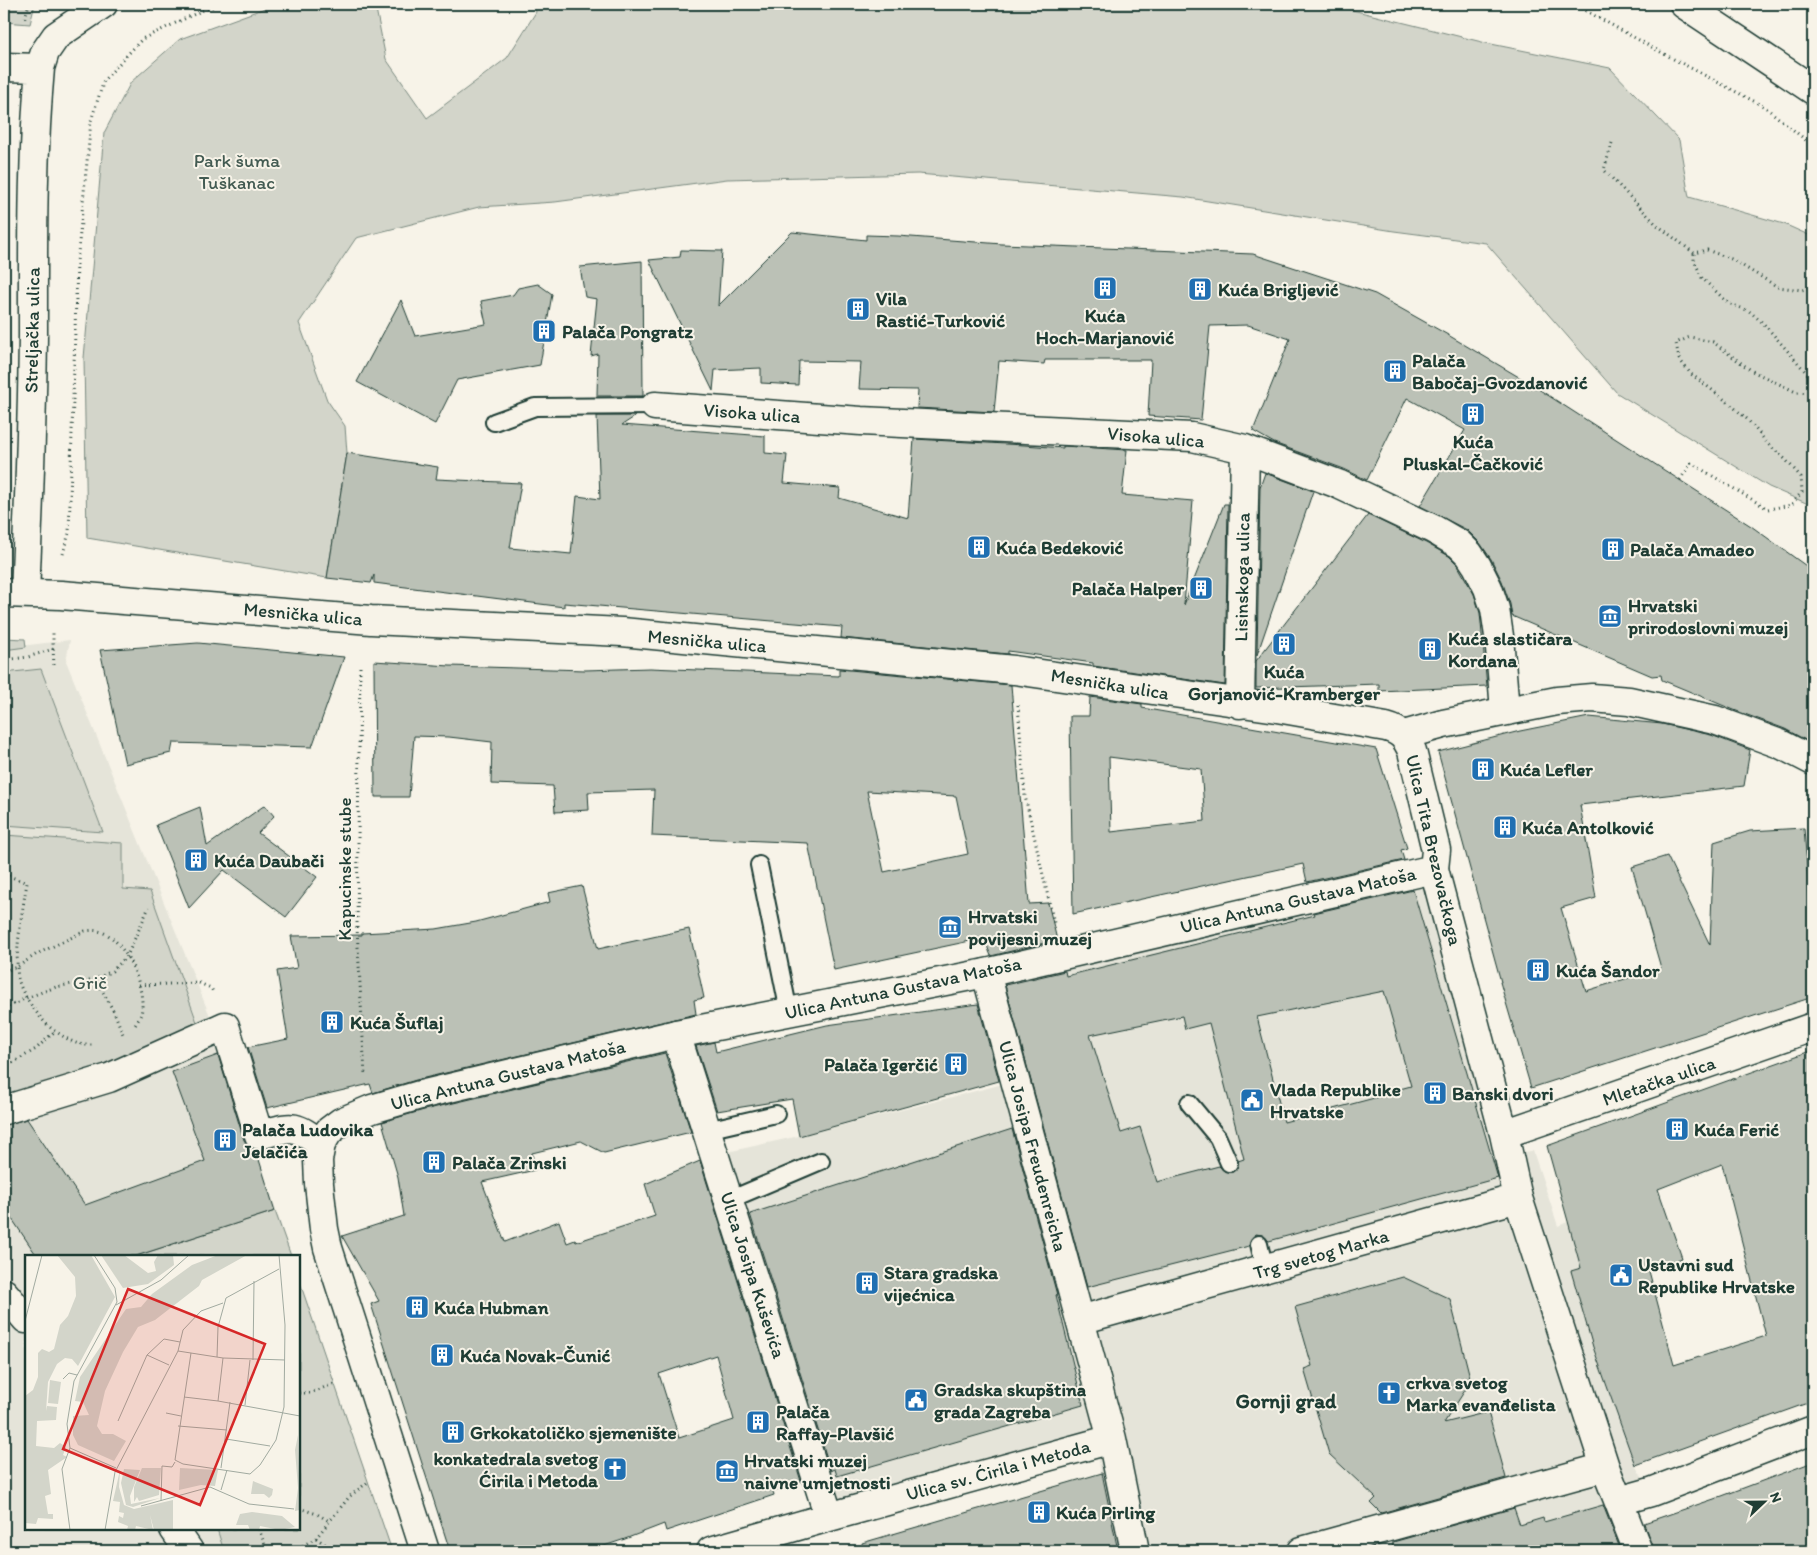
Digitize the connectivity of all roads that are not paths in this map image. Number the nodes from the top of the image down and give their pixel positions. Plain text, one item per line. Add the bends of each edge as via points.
1 (103, 4) edge
2 (1684, 4) edge
3 (4, 67) edge
4 (40, 68) junction
5 (1813, 90) edge
6 (655, 406) joint
7 (494, 422) dead end
8 (1244, 449) junction
9 (14, 593) edge
10 (1240, 704) junction
11 (1505, 711) junction
12 (1404, 735) junction
13 (1813, 761) edge
14 (759, 864) dead end
15 (1434, 869) junction
16 (986, 973) junction
17 (789, 1012) junction
18 (1813, 1027) edge
19 (676, 1034) junction
20 (1189, 1103) dead end
21 (4, 1110) edge
22 (776, 1114) dead end
23 (707, 1130) junction
24 (1504, 1134) junction
25 (321, 1144) junction
26 (821, 1161) dead end
27 (1229, 1163) dead end
28 (1518, 1198) junction
29 (729, 1200) junction
30 (4, 1293) edge
31 (25, 1318) edge
32 (1080, 1320) junction
33 (1813, 1430) edge
34 (1112, 1439) junction
35 (1605, 1467) junction
36 (1619, 1501) junction
37 (829, 1517) junction
38 (175, 1530) edge
39 (743, 1547) edge
40 (189, 1551) edge
41 (425, 1551) edge
42 (711, 1551) edge
43 (1135, 1551) edge
44 (1302, 1551) edge
45 (1638, 1551) edge

1 - 4 street, Streljačka ulica via 56,36 45,52
2 - 5 street
3 - 4 street
4 - 9 street, Streljačka ulica via 33,176 30,480
6 - 7 lane via 535,407
6 - 8 street, Visoka ulica via 861,421 1192,437
8 - 10 street, Lisinskoga ulica
8 - 11 street, Visoka ulica via 1338,484 1433,529 1459,544 1469,554 1488,588 1495,609
9 - 10 street, Mesnička ulica via 372,620 632,633 1014,670
10 - 12 street, Mesnička ulica via 1386,726
11 - 12 street
11 - 13 street via 1592,698 1629,701 1715,720 1780,744
12 - 15 street, Ulica Tita Brezovačkoga via 1412,750 1433,836 1436,850
14 - 17 lane
15 - 16 street, Ulica Antuna Gustava Matoša
15 - 24 street, Ulica Tita Brezovačkoga
16 - 17 street, Ulica Antuna Gustava Matoša
16 - 32 street, Ulica Josipa Freudenreicha
17 - 19 street, Ulica Antuna Gustava Matoša
18 - 24 street, Mletačka ulica
19 - 23 street, Ulica Josipa Kuševića
19 - 25 street, Ulica Antuna Gustava Matoša via 372,1109 341,1122
20 - 27 lane via 1218,1138
21 - 25 street via 109,1078 225,1026 259,1135 290,1127 301,1130
22 - 23 lane
23 - 29 street, Ulica Josipa Kuševića
24 - 28 street, Ulica Tita Brezovačkoga
25 - 41 street via 319,1184 328,1248
26 - 29 lane
28 - 32 street, Trg svetog Marka via 1262,1257
28 - 35 street
29 - 37 street, Ulica Josipa Kuševića
30 - 31 street
32 - 34 street
33 - 36 street via 1651,1492
34 - 37 street, Ulica sv. Ćirila i Metoda
34 - 43 street
35 - 36 street
35 - 44 street
36 - 45 street
37 - 39 street, Ulica sv. Ćirila i Metoda
38 - 40 street
39 - 42 street, Ulica sv. Ćirila i Metoda

